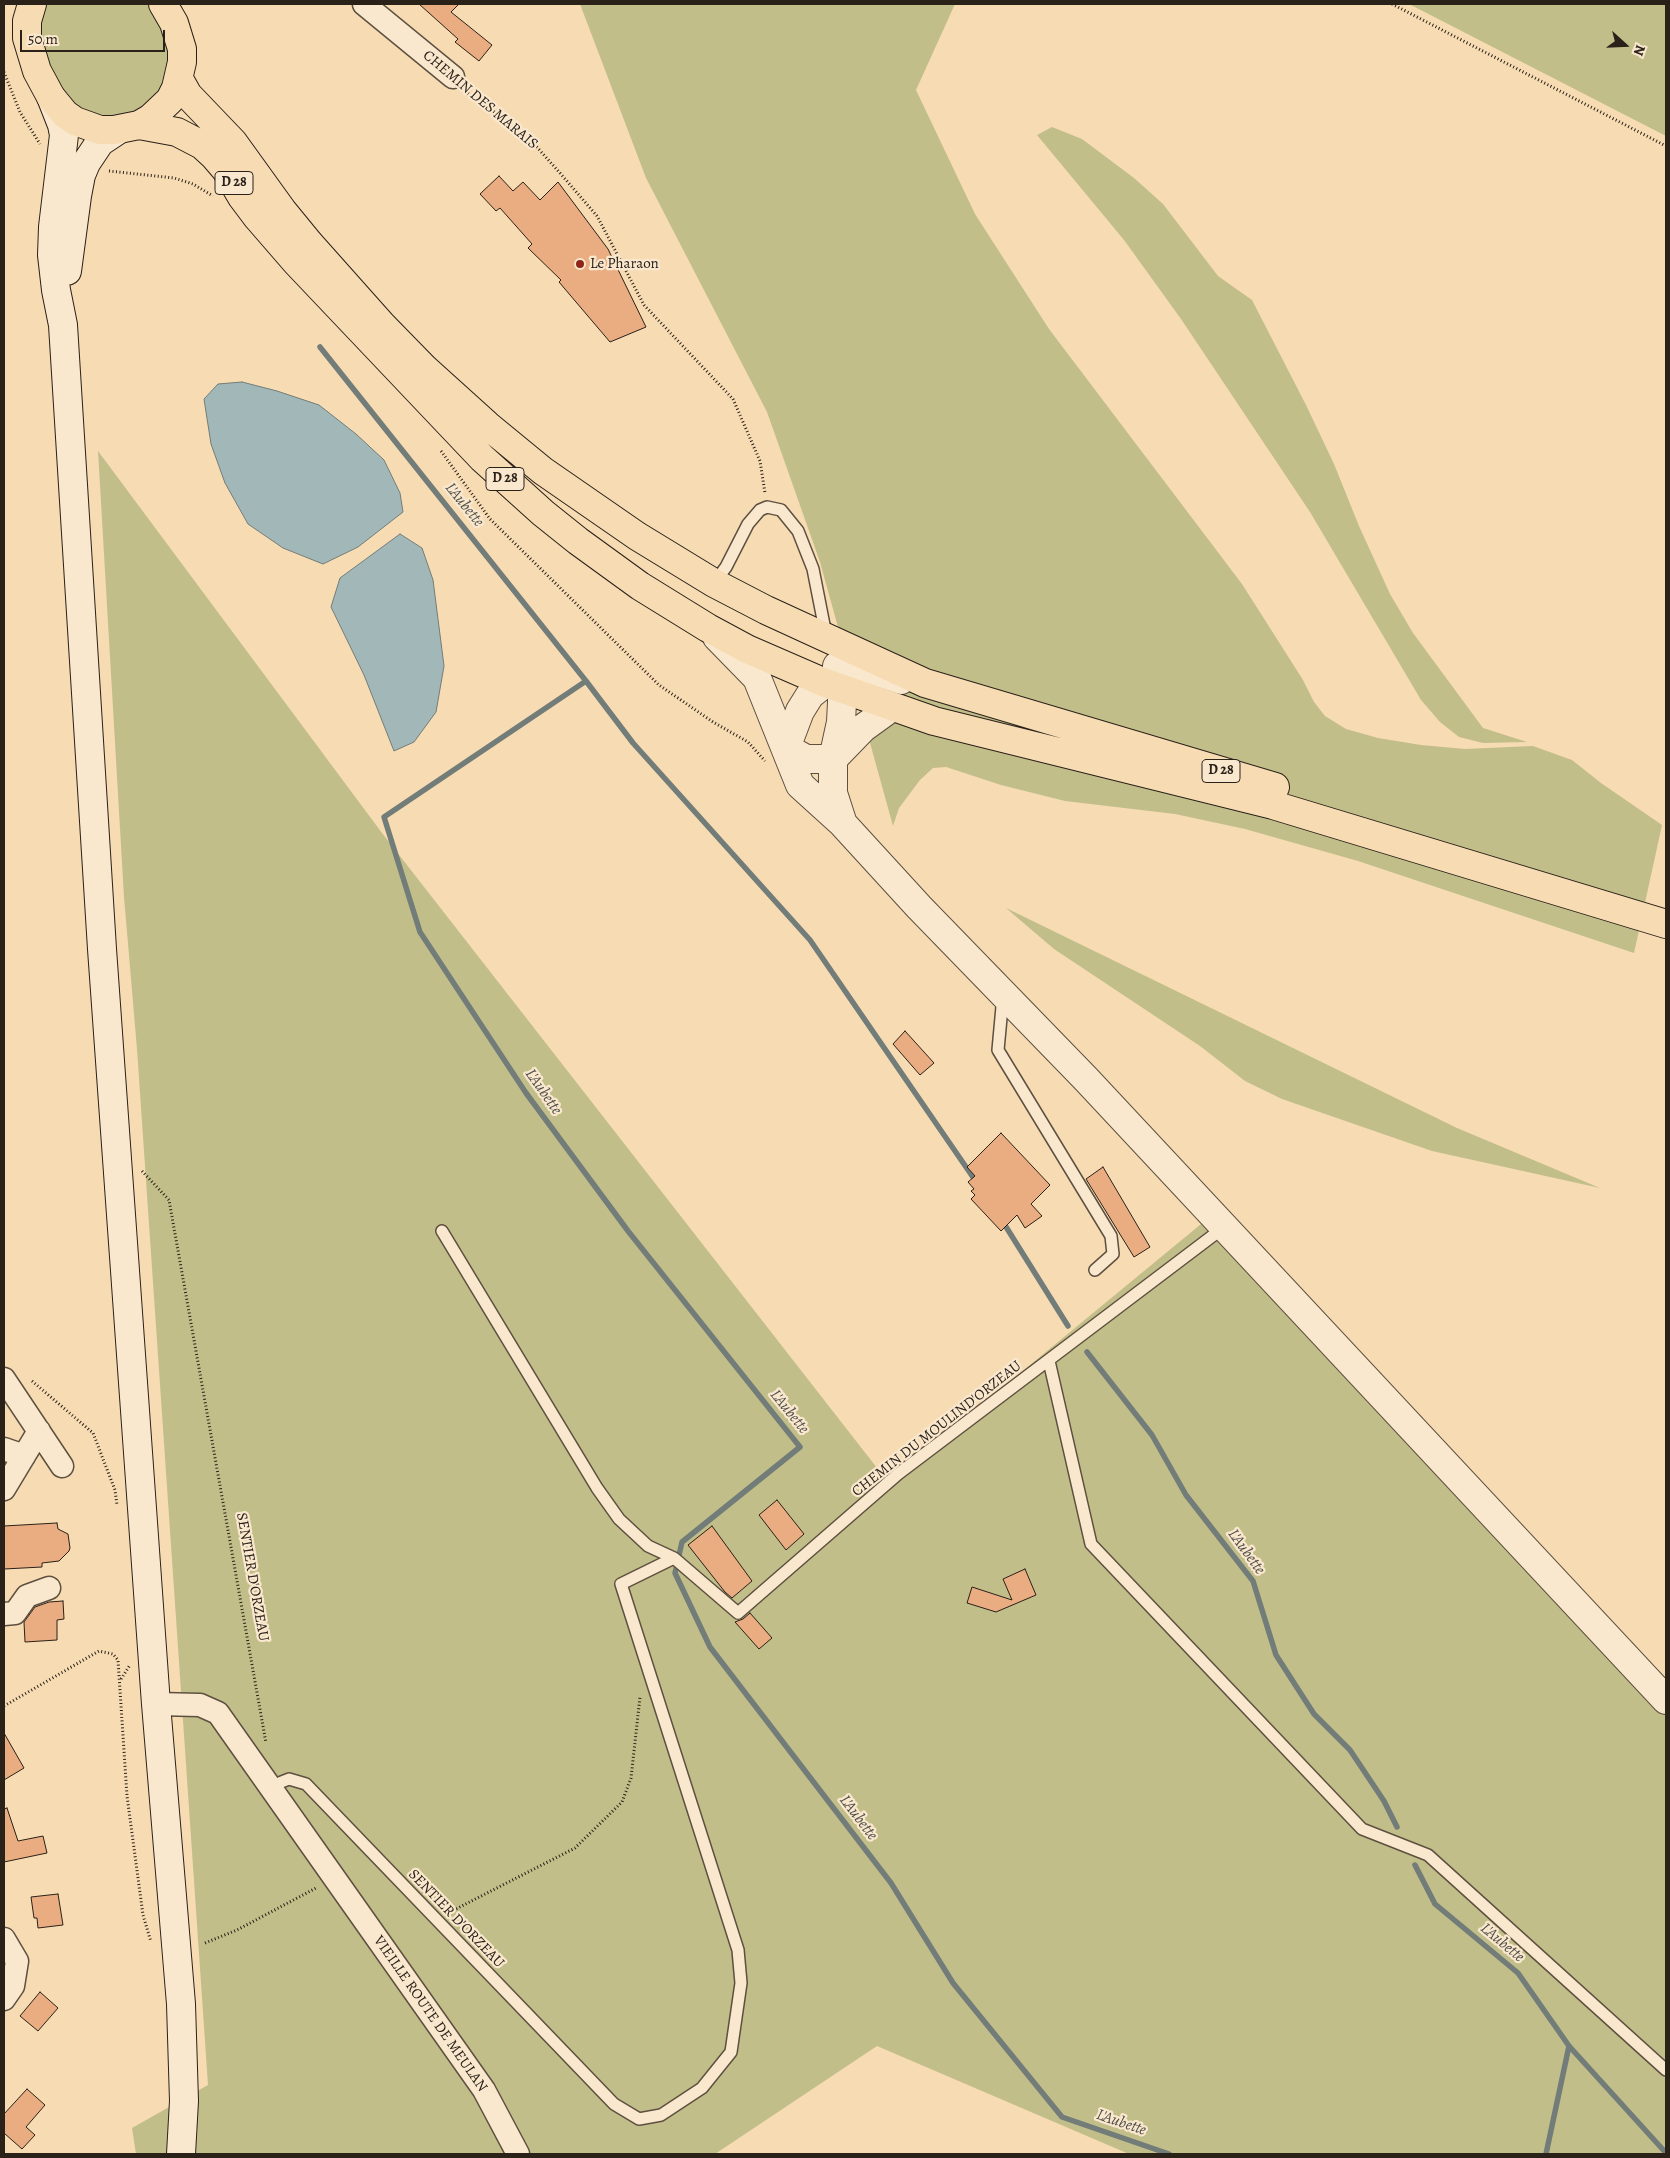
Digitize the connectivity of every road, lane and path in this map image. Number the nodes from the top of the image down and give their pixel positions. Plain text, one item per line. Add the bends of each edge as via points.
1 (32, 4) edge
2 (163, 4) edge
3 (364, 4) edge
4 (1392, 4) edge
5 (4, 72) edge
6 (453, 77) joint
7 (179, 79) junction
8 (51, 98) junction
9 (128, 127) junction
10 (1666, 146) edge
11 (45, 148) dead end
12 (102, 170) dead end
13 (216, 198) dead end
14 (320, 272) junction
15 (63, 325) junction
16 (440, 449) dead end
17 (767, 507) junction
18 (714, 583) junction
19 (708, 628) junction
20 (826, 639) junction
21 (835, 681) junction
22 (925, 683) junction
23 (892, 707) junction
24 (776, 756) junction
25 (833, 759) junction
26 (843, 824) junction
27 (1666, 906) edge
28 (1666, 924) edge
29 (1003, 992) junction
30 (140, 1170) dead end
31 (1223, 1228) junction
32 (442, 1231) dead end
33 (1095, 1270) dead end
34 (1049, 1361) junction
35 (27, 1376) dead end
36 (4, 1379) edge
37 (39, 1431) junction
38 (14, 1452) edge
39 (62, 1466) dead end
40 (4, 1489) edge
41 (117, 1510) dead end
42 (676, 1560) junction
43 (49, 1588) dead end
44 (4, 1614) edge
45 (129, 1657) dead end
46 (120, 1680) junction
47 (640, 1694) dead end
48 (1666, 1700) edge
49 (156, 1704) junction
50 (4, 1706) edge
51 (266, 1750) dead end
52 (269, 1787) junction
53 (334, 1878) junction
54 (436, 1919) junction
55 (4, 1939) edge
56 (151, 1941) dead end
57 (204, 1943) dead end
58 (4, 1999) edge
59 (1666, 2070) edge
60 (181, 2154) edge
61 (518, 2154) edge

1 - 8 main road via 27,38 37,71
2 - 7 main road via 174,23 182,49
3 - 6 street, CHEMIN DES MARAIS
4 - 10 path
5 - 11 path via 20,112 35,138
6 - 17 path, CHEMIN DES MARAIS via 468,94 527,136 560,173 597,216 644,305 733,399 760,461
7 - 9 main road via 170,100 161,110
7 - 14 main road, D 28 via 188,95 233,142 310,243
8 - 9 main road via 75,121 100,130
8 - 15 main road via 64,135 52,255
9 - 14 main road, D 28 via 177,132 202,145 226,170 257,217
9 - 15 main road via 100,142 86,163 79,184 68,256
12 - 13 path via 174,178 193,184
14 - 18 main road, D 28 via 382,324 487,426 543,471 597,510
14 - 19 main road, D 28 via 330,298 482,458 578,541 640,586
15 - 49 main road via 102,949
16 - 24 path via 490,519 659,685 713,722
17 - 18 lane via 748,524 734,555
17 - 20 lane via 781,510 798,531 813,569
18 - 20 main road, D 28
19 - 21 main road, D 28 via 747,649
19 - 24 main road via 753,672 762,686
20 - 21 main road
20 - 22 main road, D 28
21 - 22 main road via 858,670 877,672 914,685
21 - 23 main road, D 28
21 - 24 main road via 810,695
21 - 25 main road via 841,722
22 - 27 main road, D 28
23 - 25 main road via 863,728
23 - 28 main road, D 28 via 934,721 1273,805
24 - 25 main road
24 - 26 main road via 800,785
25 - 26 main road via 833,792
26 - 29 main road
29 - 31 main road
29 - 33 lane via 998,1050 1111,1236 1114,1254
30 - 51 path, SENTIER D'ORZEAU via 169,1200
31 - 34 lane, CHEMIN DU MOULIND'ORZEAU
31 - 48 main road
32 - 42 lane via 597,1488 619,1519 648,1546
34 - 42 lane, CHEMIN DU MOULIND'ORZEAU via 898,1474 738,1613
34 - 59 lane via 1091,1544 1362,1829 1428,1855
35 - 41 path via 93,1433 115,1490
36 - 37 street
37 - 38 street
37 - 39 street
38 - 40 street
42 - 54 lane, SENTIER D'ORZEAU via 621,1584 738,1950 741,1983 731,2052 702,2088 661,2115 639,2119 614,2104
43 - 44 street via 27,1596 15,1613
45 - 46 path via 130,1667
46 - 50 path via 118,1660 113,1654 99,1651
46 - 56 path via 127,1796 143,1915
47 - 54 path via 631,1778 622,1802 575,1848
49 - 52 street, VIEILLE ROUTE DE MEULAN via 200,1706 218,1713
49 - 60 main road via 181,2004 184,2101
52 - 53 street, VIEILLE ROUTE DE MEULAN
52 - 54 lane, SENTIER D'ORZEAU via 290,1779 306,1784
53 - 57 path via 237,1930
53 - 61 street, VIEILLE ROUTE DE MEULAN via 484,2090
55 - 58 street via 17,1961 13,1986

